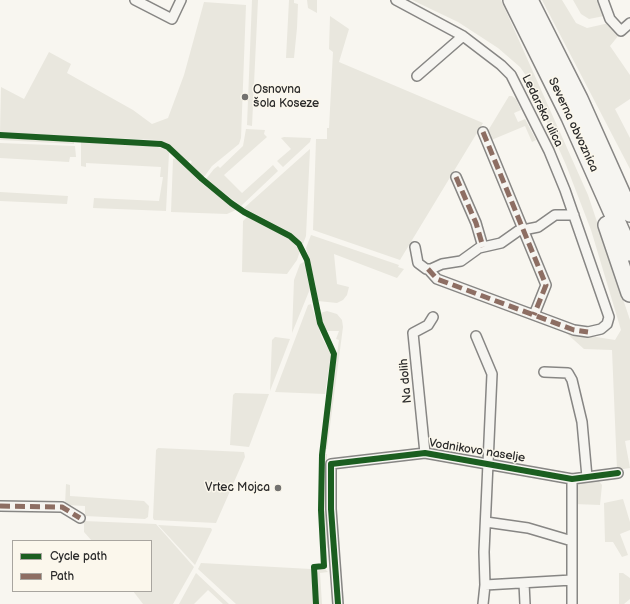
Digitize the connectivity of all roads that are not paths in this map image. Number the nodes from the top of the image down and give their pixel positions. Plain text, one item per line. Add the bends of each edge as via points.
1 (135, 0) edge
2 (181, 0) edge
3 (396, 0) edge
4 (512, 0) edge
5 (529, 0) edge
6 (603, 0) edge
7 (630, 24) edge
8 (463, 36) junction
9 (417, 76) dead end
10 (576, 111) junction
11 (483, 132) dead end
12 (456, 177) dead end
13 (630, 183) edge
14 (630, 213) edge
15 (574, 215) junction
16 (522, 229) junction
17 (415, 247) dead end
18 (483, 247) junction
19 (630, 252) edge
20 (428, 269) junction
21 (630, 293) edge
22 (534, 315) junction
23 (433, 317) dead end
24 (476, 336) dead end
25 (544, 372) dead end
26 (425, 454) junction
27 (487, 463) junction
28 (618, 473) dead end
29 (587, 477) junction
30 (572, 479) junction
31 (0, 506) edge
32 (80, 518) dead end
33 (486, 522) junction
34 (572, 542) junction
35 (572, 580) junction
36 (524, 583) junction
37 (486, 585) junction
38 (338, 604) edge
39 (483, 604) edge
40 (525, 604) edge
41 (572, 604) edge

1 - 2 street via 172,19
3 - 8 street, Ledarska ulica
4 - 10 highway, Severna obvoznica
5 - 10 highway, Severna obvoznica
6 - 7 street via 610,19 621,31
8 - 9 street
8 - 15 street, Ledarska ulica via 501,65 511,76 549,151
10 - 13 highway via 596,121
10 - 14 highway, Severna obvoznica
10 - 19 highway, Severna obvoznica
10 - 21 highway via 584,164
11 - 16 street
12 - 18 street via 476,223
15 - 16 street via 555,214 538,227
15 - 22 street, Ledarska ulica via 609,317 607,324 602,329 588,332 574,330
16 - 18 street via 501,244
16 - 22 street via 546,285
17 - 20 street, Ledarska ulica via 418,263
18 - 20 street via 476,249 462,261 444,263 434,269
20 - 22 street, Ledarska ulica via 437,279
23 - 26 street, Na dolih via 428,325 413,333
24 - 27 street via 492,374
25 - 29 street via 568,373 572,380 582,422
26 - 27 street, Vodnikovo naselje
26 - 38 street, Vodnikovo naselje via 331,464 331,509
27 - 30 street, Vodnikovo naselje
27 - 33 street, Vodnikovo naselje
28 - 29 street, Vodnikovo naselje
29 - 30 street, Vodnikovo naselje
30 - 34 street
31 - 32 street via 62,507
33 - 34 street via 528,528
33 - 37 street, Vodnikovo naselje
34 - 35 street
35 - 36 street
35 - 41 street
36 - 37 street
36 - 40 street
37 - 39 street, Vodnikovo naselje

